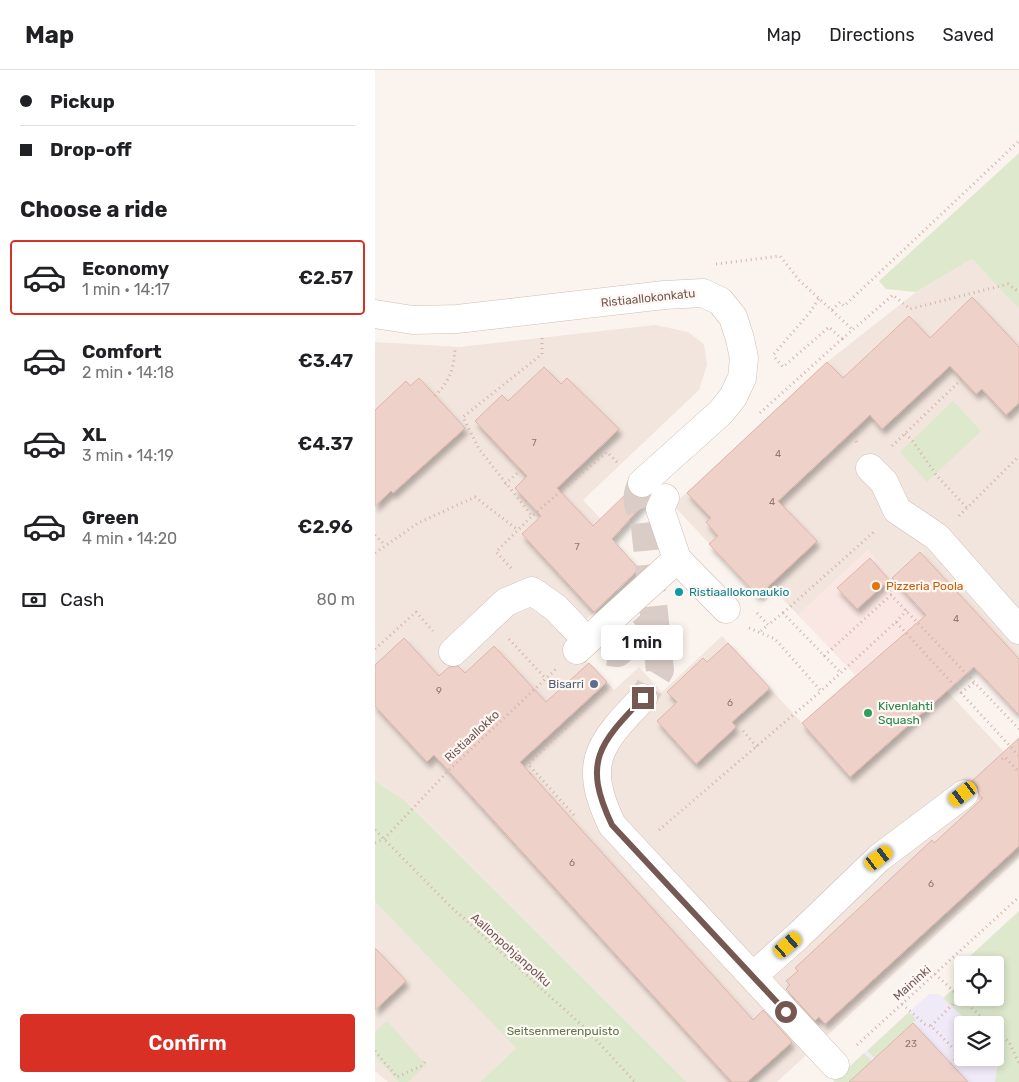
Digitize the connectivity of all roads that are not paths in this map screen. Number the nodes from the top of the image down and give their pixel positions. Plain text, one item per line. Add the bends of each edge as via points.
1 (375, 314) edge
2 (869, 468) road end
3 (632, 475) road end
4 (665, 498) dead end
5 (677, 559) junction
6 (740, 614) road end
7 (1019, 630) edge
8 (453, 652) road end
9 (643, 698) tunnel mouth
10 (963, 794) dead end
11 (753, 976) junction
12 (835, 1065) road end

1 - 3 street, Ristiaallokonkatu via 413,320 457,319 703,293 720,301 733,317 741,339 744,358 742,378 721,412
2 - 7 street via 884,482 897,510 937,537
4 - 5 street via 660,509
5 - 6 street
5 - 8 street via 576,639 556,608 531,591 506,602
9 - 11 street via 610,732 599,755 597,780 603,806 612,825
10 - 11 street via 879,858
11 - 12 street

